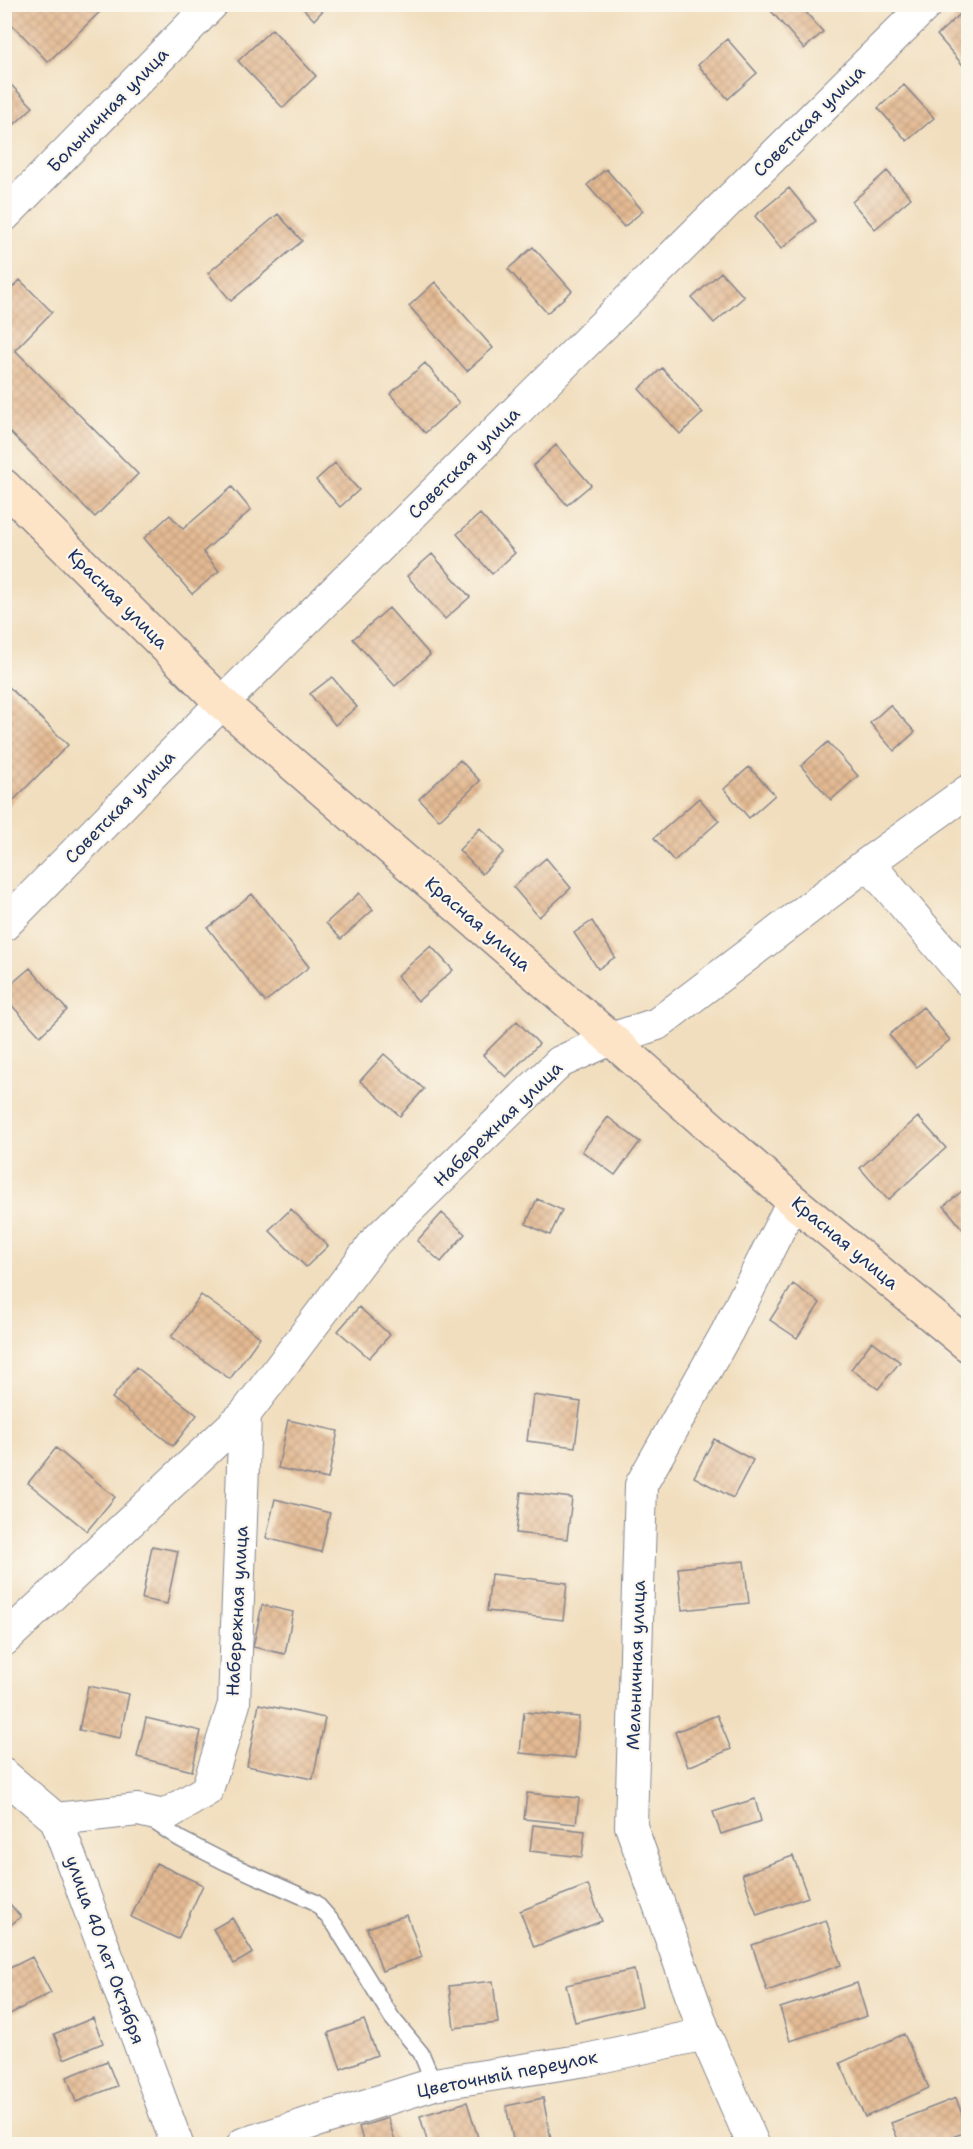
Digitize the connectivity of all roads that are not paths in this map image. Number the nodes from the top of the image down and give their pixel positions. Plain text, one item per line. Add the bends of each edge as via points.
1 (212, 4) edge
2 (927, 4) edge
3 (4, 216) edge
4 (4, 486) edge
5 (222, 703) junction
6 (969, 791) edge
7 (868, 863) junction
8 (4, 925) edge
9 (969, 980) edge
10 (611, 1039) junction
11 (793, 1201) junction
12 (969, 1345) edge
13 (245, 1414) junction
14 (4, 1640) edge
15 (4, 1774) edge
16 (138, 1810) junction
17 (56, 1819) junction
18 (705, 2034) junction
19 (434, 2084) junction
20 (177, 2145) edge
21 (243, 2145) edge
22 (753, 2145) edge

1 - 3 street, Больничная улица
2 - 5 street, Советская улица
4 - 5 street, Красная улица
5 - 8 street, Советская улица
5 - 10 street, Красная улица
6 - 7 street, Набережная улица
7 - 9 street
7 - 10 street, Набережная улица via 657,1024
10 - 11 street, Красная улица
10 - 13 street, Набережная улица via 560,1062 376,1241
11 - 12 street, Красная улица
11 - 18 street, Мельничная улица via 727,1332 641,1485 631,1826
13 - 14 street, Набережная улица
13 - 16 street, Набережная улица via 234,1704 207,1790 164,1816
15 - 17 street, улица 40 лет Октября
16 - 17 street, Набережная улица
16 - 19 lane via 180,1839 315,1902 335,1925 392,2018 421,2053
17 - 20 street, улица 40 лет Октября
18 - 19 street, Цветочный переулок via 586,2060
18 - 22 street, Мельничная улица
19 - 21 street, Цветочный переулок

